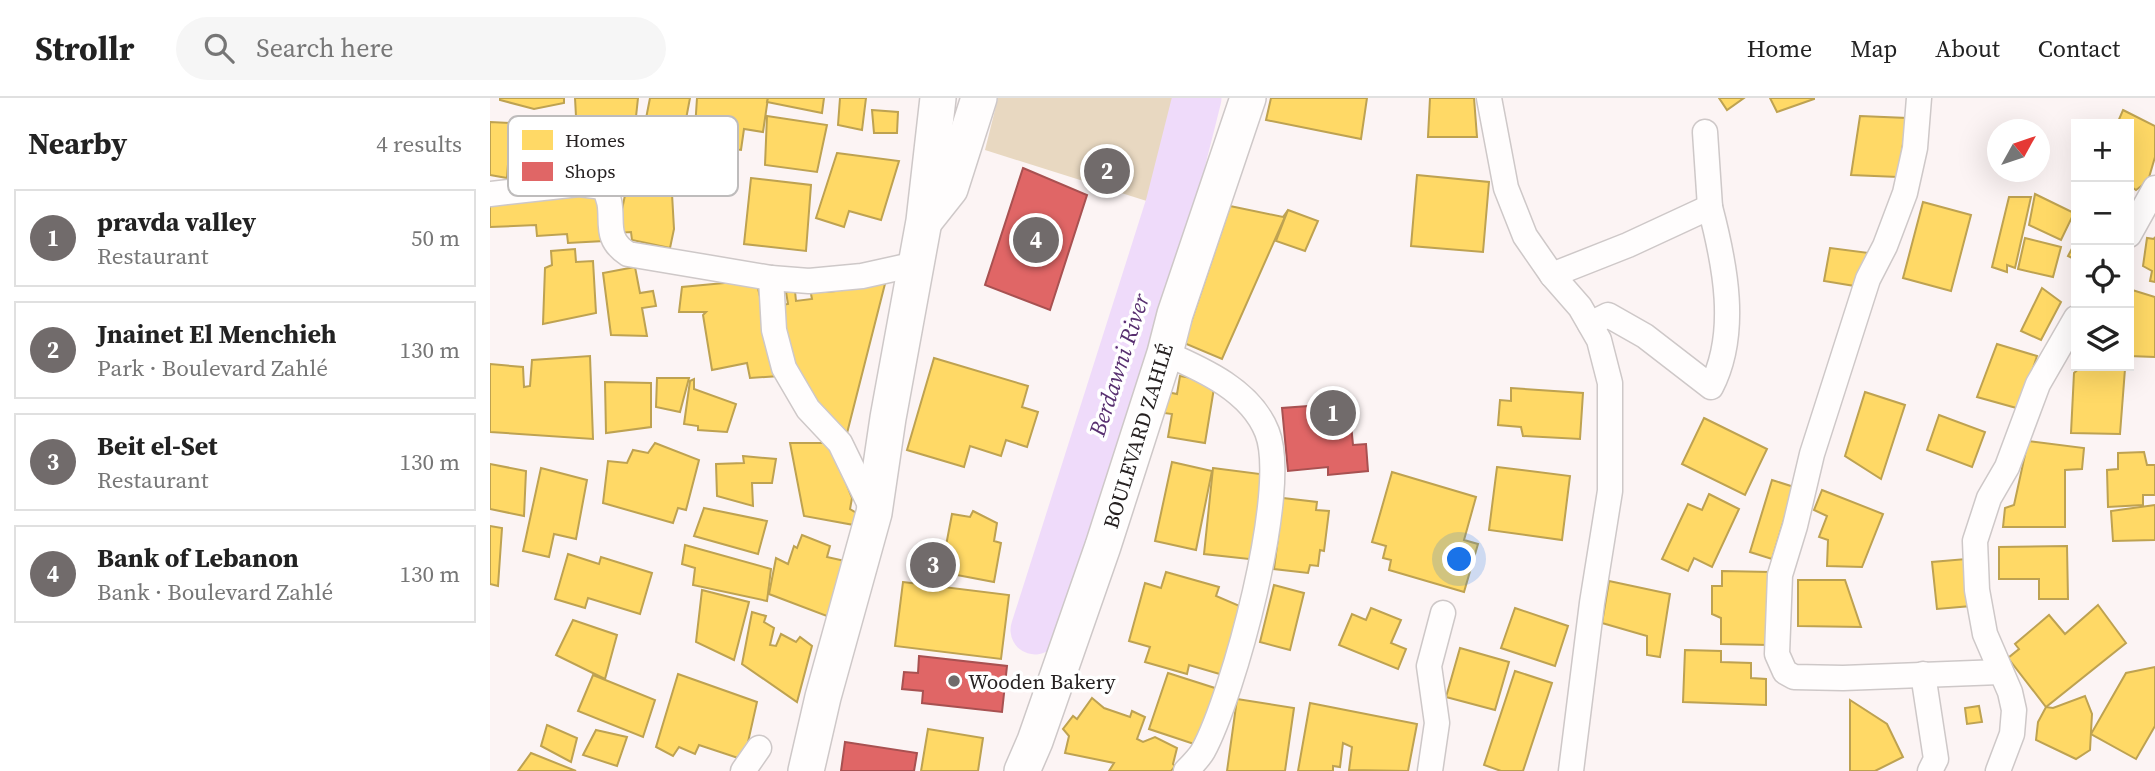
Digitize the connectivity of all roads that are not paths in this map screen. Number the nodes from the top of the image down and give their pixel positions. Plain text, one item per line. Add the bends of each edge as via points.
1 (938, 98) edge
2 (979, 98) edge
3 (1248, 98) edge
4 (1489, 98) edge
5 (1919, 98) edge
6 (1705, 132) dead end
7 (2155, 188) edge
8 (508, 192) edge
9 (490, 194) edge
10 (609, 196) edge
11 (1710, 207) junction
12 (925, 222) junction
13 (2134, 226) edge
14 (916, 264) junction
15 (1552, 275) junction
16 (771, 278) junction
17 (1590, 324) junction
18 (2071, 327) edge
19 (1165, 353) junction
20 (874, 513) junction
21 (1443, 613) dead end
22 (2000, 672) junction
23 (1923, 674) junction
24 (759, 748) dead end
25 (1197, 765) edge
26 (743, 771) edge
27 (806, 771) edge
28 (1022, 771) edge
29 (1430, 771) edge
30 (1571, 771) edge
31 (1930, 771) edge
32 (1998, 771) edge

1 - 12 main road
2 - 12 main road via 950,188
3 - 19 main road, BOULEVARD ZAHLÉ
4 - 15 street via 1506,188 1525,236
5 - 23 street via 1905,193 1868,279 1812,454 1780,575 1776,631 1780,663 1794,677
6 - 11 street
7 - 13 street
8 - 9 street
10 - 16 street via 612,239 628,254
11 - 15 street
11 - 17 street via 1722,250 1728,311 1720,369 1711,387 1645,336 1608,315
12 - 14 main road
14 - 16 street via 837,279
14 - 20 main road
15 - 17 street
16 - 20 street via 774,330 784,368 808,409 840,443
17 - 30 street via 1610,383 1610,491
18 - 22 street via 2038,384 1975,541 1985,634
19 - 25 street via 1220,379 1257,413 1271,444 1266,544 1225,699
19 - 28 main road, BOULEVARD ZAHLÉ via 1103,546
20 - 27 main road
21 - 29 street via 1429,666 1437,723
22 - 23 street
22 - 32 street via 2014,710 2012,734
23 - 31 street via 1936,759
24 - 26 street

